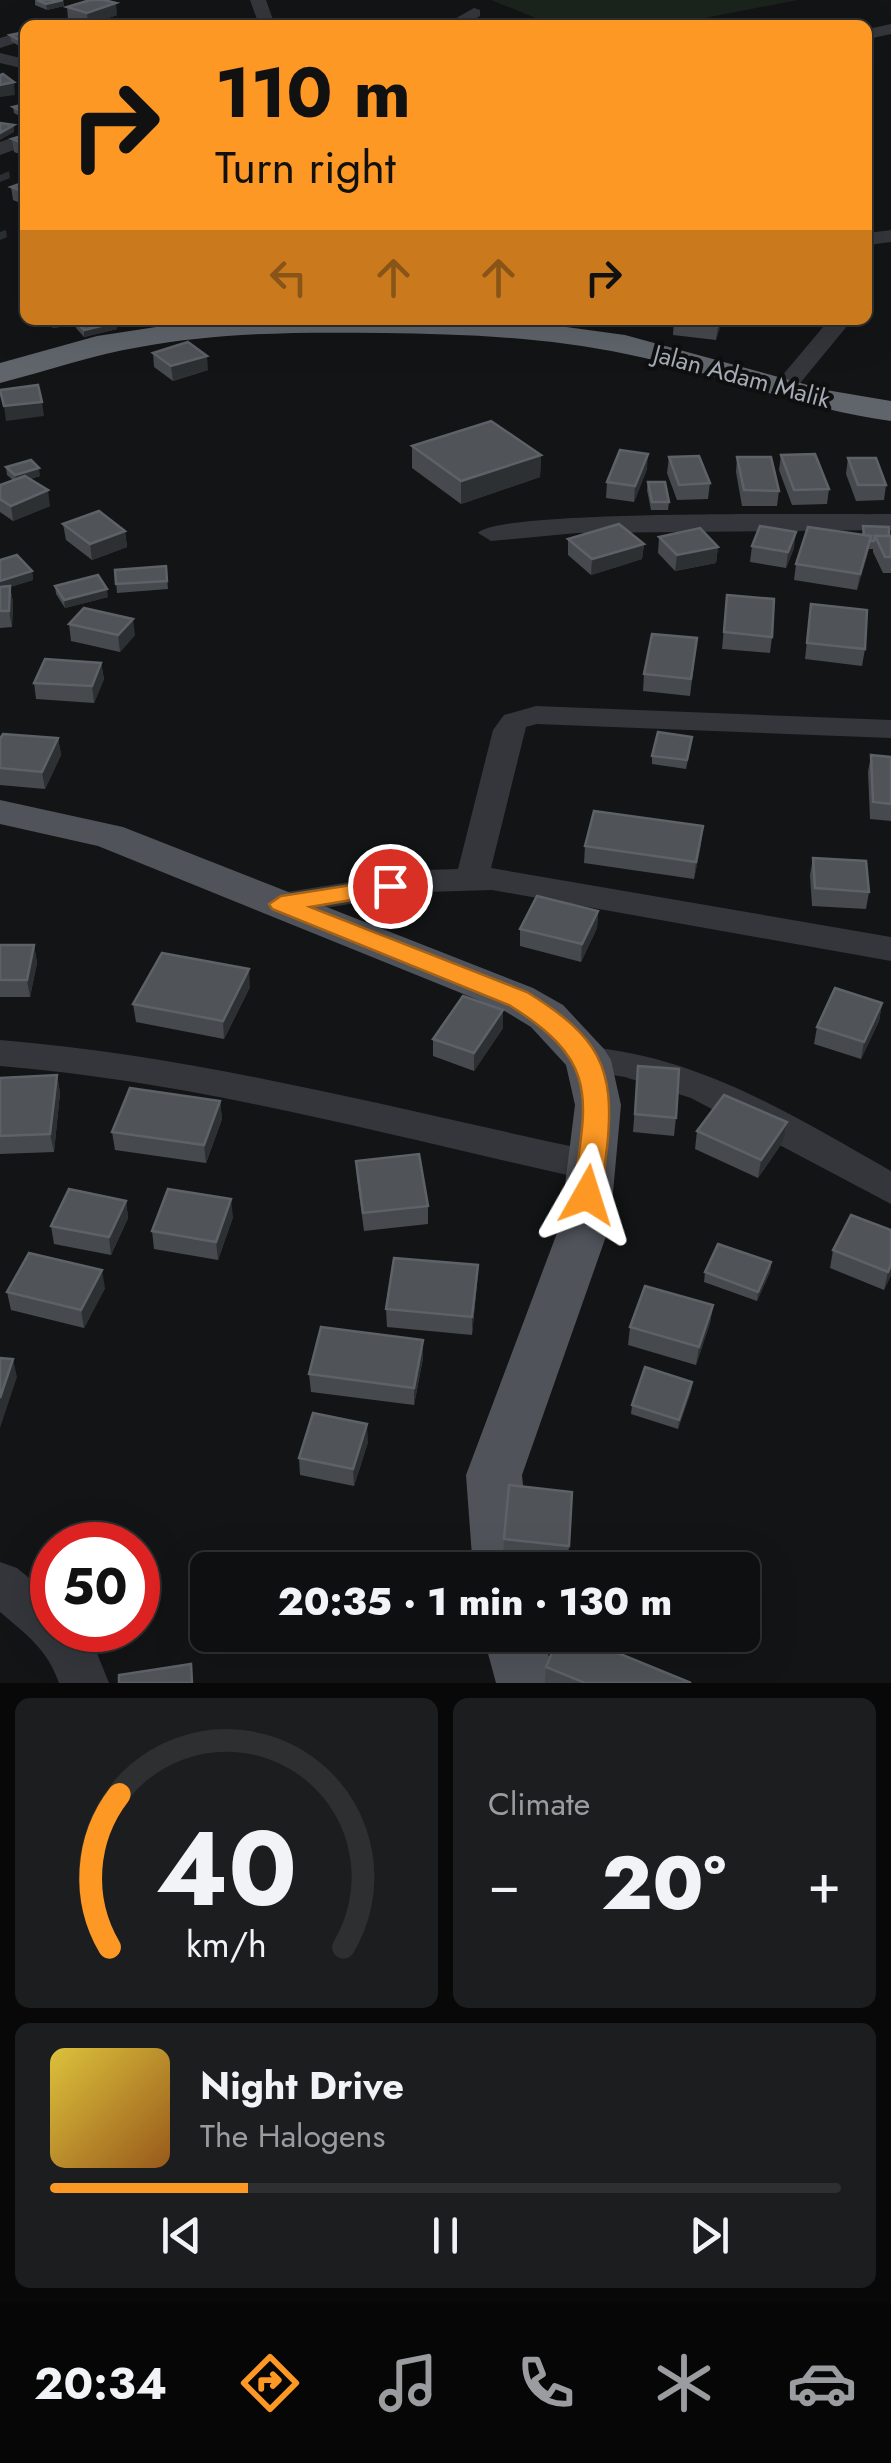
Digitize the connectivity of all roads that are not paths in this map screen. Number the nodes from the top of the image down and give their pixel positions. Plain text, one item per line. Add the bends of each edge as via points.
1 (474, 14) dead end
2 (462, 20) edge
3 (264, 325) edge
4 (458, 325) edge
5 (838, 325) edge
6 (0, 373) edge
7 (784, 388) junction
8 (891, 410) edge
9 (891, 522) edge
10 (491, 533) dead end
11 (891, 729) edge
12 (0, 812) edge
13 (472, 879) junction
14 (281, 904) junction
15 (891, 949) edge
16 (0, 1053) edge
17 (588, 1060) junction
18 (589, 1165) junction
19 (891, 1189) edge
20 (500, 1552) edge
21 (0, 1583) edge
22 (30, 1608) edge
23 (72, 1652) edge
24 (518, 1652) edge
25 (84, 1683) edge
26 (526, 1683) edge

1 - 2 street
3 - 6 highway, Jalan Adam Malik via 172,330
4 - 7 highway, Jalan Adam Malik via 630,345
5 - 7 street
7 - 8 highway, Jalan Adam Malik
9 - 10 street via 577,525
11 - 13 street via 522,718 508,730
12 - 14 main road via 110,836
13 - 14 street
13 - 15 street via 521,882
14 - 17 main road via 518,998 547,1016
16 - 18 street via 166,1073
17 - 18 main road via 598,1106
17 - 19 street via 619,1060 687,1082
18 - 20 main road via 585,1225 494,1475
21 - 22 street
23 - 25 street
24 - 26 main road

